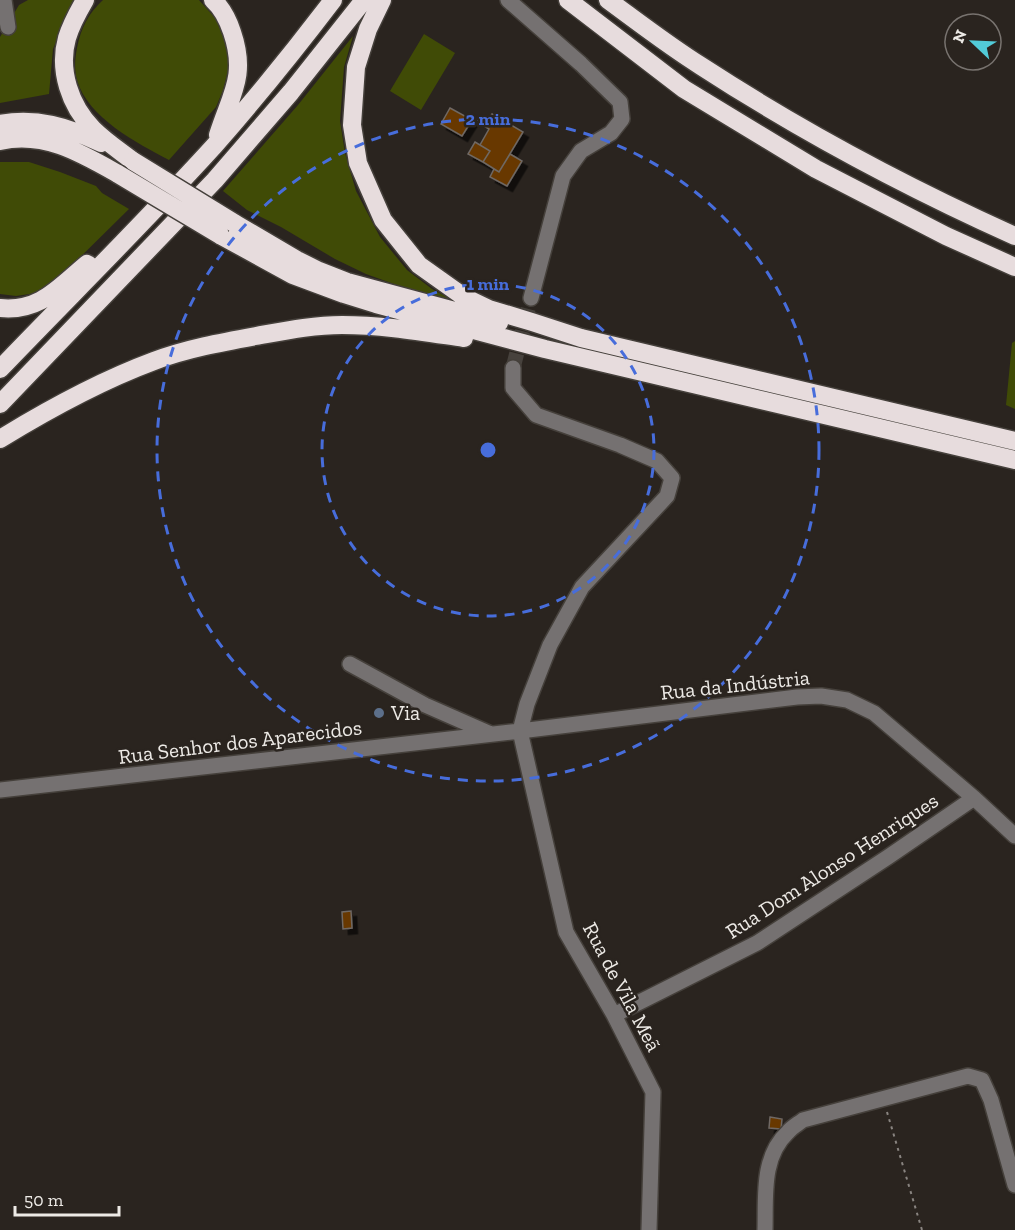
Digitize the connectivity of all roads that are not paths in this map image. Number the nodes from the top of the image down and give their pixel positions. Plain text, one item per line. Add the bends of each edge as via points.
1 (4, 0) edge
2 (85, 0) edge
3 (213, 0) edge
4 (333, 0) edge
5 (364, 0) edge
6 (382, 0) edge
7 (508, 0) edge
8 (568, 0) edge
9 (608, 0) edge
10 (8, 27) dead end
11 (0, 124) edge
12 (0, 141) edge
13 (214, 145) junction
14 (134, 161) junction
15 (227, 229) junction
16 (1015, 236) edge
17 (100, 266) junction
18 (1015, 267) edge
19 (531, 298) tunnel mouth
20 (0, 308) edge
21 (581, 338) junction
22 (545, 349) junction
23 (513, 368) tunnel mouth
24 (0, 369) edge
25 (0, 404) edge
26 (0, 439) edge
27 (1015, 441) edge
28 (1015, 460) edge
29 (350, 664) dead end
30 (520, 731) junction
31 (491, 734) junction
32 (0, 790) edge
33 (974, 798) junction
34 (1015, 836) edge
35 (614, 1016) junction
36 (1015, 1185) edge
37 (650, 1230) edge
38 (765, 1230) edge

1 - 10 street
2 - 14 highway via 67,40 64,65 68,89 78,112 93,130
3 - 13 highway via 228,22 237,46 239,71
4 - 13 highway
5 - 25 highway via 215,180
6 - 21 highway via 356,67 352,125 358,163 382,220 419,265 464,297 489,309
7 - 19 street via 620,102 622,119 611,133 581,151 563,176
8 - 18 highway via 684,89 816,169
9 - 16 highway via 700,66 830,144
11 - 14 highway via 26,121 56,125 90,137
12 - 15 highway, bridge via 25,138 69,148
13 - 17 highway
14 - 15 highway, bridge
15 - 21 highway via 347,282 529,331
15 - 22 highway via 257,256 293,275 344,294
17 - 20 highway via 87,264 44,300 29,307
17 - 24 highway
21 - 27 highway
22 - 26 highway via 397,328 340,325 283,331 155,360 88,389
22 - 28 highway
23 - 30 street via 513,388 536,415 657,461 672,478 666,496 582,587 550,645
29 - 31 street via 425,705
30 - 31 street, Rua Senhor dos Aparecidos
30 - 33 street, Rua da Indústria via 821,696 847,700 874,713
30 - 35 street, Rua de Vila Meã via 566,932
31 - 32 street, Rua Senhor dos Aparecidos
33 - 34 street, Rua da Indústria
33 - 35 street, Rua Dom Alonso Henriques via 757,943
35 - 37 street, Rua de Vila Meã via 653,1092
36 - 38 street via 991,1100 982,1080 968,1076 803,1120 787,1132 768,1166

